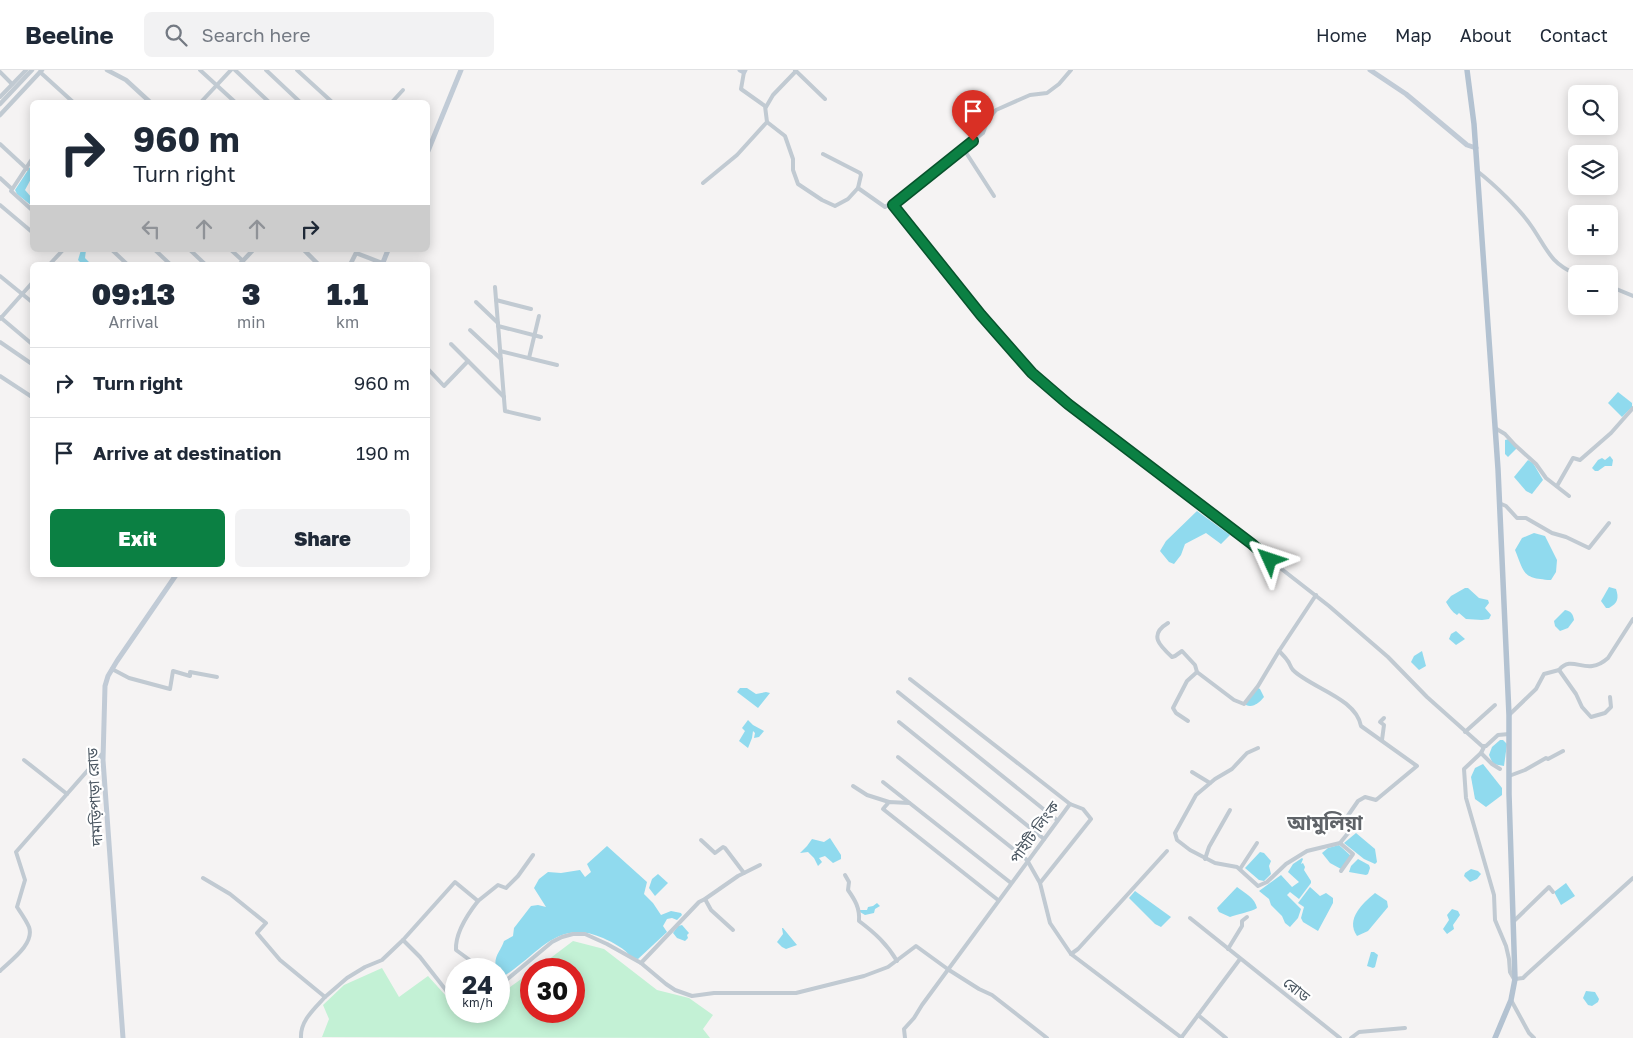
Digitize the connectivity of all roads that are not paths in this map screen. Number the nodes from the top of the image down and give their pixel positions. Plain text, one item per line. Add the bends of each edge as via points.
1 (26, 70) edge
2 (32, 70) edge
3 (108, 70) edge
4 (200, 70) edge
5 (233, 70) edge
6 (266, 70) edge
7 (297, 70) edge
8 (461, 70) edge
9 (795, 70) edge
10 (1071, 70) edge
11 (1370, 70) edge
12 (1467, 70) edge
13 (41, 71) edge
14 (743, 71) edge
15 (0, 72) edge
16 (12, 84) junction
17 (217, 86) junction
18 (403, 90) dead end
19 (0, 97) edge
20 (825, 99) dead end
21 (70, 100) edge
22 (148, 100) edge
23 (203, 100) edge
24 (233, 100) edge
25 (267, 100) edge
26 (298, 100) edge
27 (330, 100) edge
28 (394, 100) edge
29 (0, 104) edge
30 (766, 107) junction
31 (0, 115) edge
32 (767, 122) junction
33 (0, 144) edge
34 (430, 146) edge
35 (964, 148) junction
36 (1476, 148) junction
37 (823, 154) dead end
38 (30, 163) edge
39 (27, 169) junction
40 (1478, 171) junction
41 (0, 178) edge
42 (703, 183) dead end
43 (858, 188) junction
44 (12, 189) junction
45 (994, 196) dead end
46 (0, 205) edge
47 (893, 205) junction
48 (30, 208) edge
49 (30, 230) edge
50 (56, 252) edge
51 (114, 252) edge
52 (157, 252) edge
53 (192, 252) edge
54 (251, 252) edge
55 (306, 252) edge
56 (355, 252) edge
57 (59, 254) joint
58 (54, 260) edge
59 (125, 262) edge
60 (168, 262) edge
61 (203, 262) edge
62 (243, 262) edge
63 (316, 262) edge
64 (378, 262) edge
65 (1568, 270) edge
66 (0, 276) edge
67 (30, 285) edge
68 (495, 287) dead end
69 (1618, 290) edge
70 (22, 294) junction
71 (1633, 296) edge
72 (30, 300) edge
73 (496, 300) junction
74 (476, 302) dead end
75 (531, 309) dead end
76 (539, 316) dead end
77 (0, 318) edge
78 (498, 324) junction
79 (470, 330) dead end
80 (534, 335) junction
81 (542, 336) dead end
82 (0, 342) edge
83 (30, 342) edge
84 (451, 344) dead end
85 (500, 351) junction
86 (528, 358) junction
87 (501, 359) junction
88 (468, 361) junction
89 (30, 363) edge
90 (557, 365) dead end
91 (430, 372) edge
92 (0, 376) edge
93 (30, 396) edge
94 (504, 397) junction
95 (1633, 408) edge
96 (539, 419) dead end
97 (1495, 428) junction
98 (1557, 486) junction
99 (1569, 496) dead end
100 (1499, 503) junction
101 (1609, 523) dead end
102 (175, 577) edge
103 (1316, 595) junction
104 (1633, 618) edge
105 (1168, 623) dead end
106 (1279, 651) junction
107 (112, 669) junction
108 (1559, 670) junction
109 (1197, 672) junction
110 (217, 677) dead end
111 (910, 679) dead end
112 (898, 692) dead end
113 (1610, 697) dead end
114 (1495, 705) dead end
115 (1509, 715) junction
116 (1384, 718) dead end
117 (1188, 721) dead end
118 (899, 722) dead end
119 (1465, 732) junction
120 (1509, 734) junction
121 (1382, 740) junction
122 (1484, 747) junction
123 (1258, 748) dead end
124 (1563, 751) dead end
125 (103, 753) junction
126 (1481, 754) junction
127 (898, 757) dead end
128 (24, 760) dead end
129 (1500, 769) dead end
130 (1192, 772) dead end
131 (1509, 776) junction
132 (883, 782) dead end
133 (1210, 783) junction
134 (853, 786) dead end
135 (67, 794) junction
136 (890, 802) junction
137 (909, 803) junction
138 (1070, 804) junction
139 (1230, 810) dead end
140 (1058, 820) junction
141 (1044, 838) junction
142 (701, 840) dead end
143 (1258, 843) dead end
144 (1340, 843) junction
145 (1167, 851) dead end
146 (533, 854) dead end
147 (1205, 859) junction
148 (1027, 860) junction
149 (760, 865) dead end
150 (1240, 869) junction
151 (1341, 871) dead end
152 (744, 873) junction
153 (845, 876) dead end
154 (203, 878) dead end
155 (1633, 878) edge
156 (1011, 883) junction
157 (1040, 883) junction
158 (1553, 892) dead end
159 (705, 899) junction
160 (998, 900) junction
161 (478, 901) junction
162 (1247, 917) dead end
163 (1190, 918) dead end
164 (1514, 921) junction
165 (733, 930) dead end
166 (403, 940) junction
167 (1228, 949) junction
168 (1071, 954) junction
169 (467, 958) edge
170 (1240, 958) junction
171 (897, 961) junction
172 (641, 963) junction
173 (949, 970) junction
174 (0, 971) edge
175 (510, 974) edge
176 (1515, 980) junction
177 (445, 989) edge
178 (325, 997) junction
179 (1511, 1000) junction
180 (1198, 1015) junction
181 (1405, 1028) dead end
182 (123, 1038) edge
183 (301, 1038) edge
184 (905, 1038) edge
185 (1047, 1038) edge
186 (1181, 1038) edge
187 (1226, 1038) edge
188 (1340, 1038) edge
189 (1351, 1038) edge
190 (1495, 1038) edge
191 (1534, 1038) edge

1 - 16 street
2 - 29 street
3 - 22 street via 126,80
4 - 17 street
5 - 17 street
5 - 25 street
6 - 26 street
7 - 27 street
8 - 34 main road
9 - 20 street
9 - 30 street
10 - 35 street via 1047,93 1030,95 996,110 988,119 983,133
11 - 36 main road via 1406,94 1467,145
12 - 36 main road
13 - 21 street
13 - 31 street
14 - 30 street via 742,90
15 - 16 street
16 - 19 street
17 - 23 street
17 - 24 street
18 - 28 street
30 - 32 street
32 - 42 street via 737,155
32 - 43 street via 785,136 797,182 802,187 835,206
33 - 39 street
35 - 45 street
35 - 47 street
36 - 40 main road
37 - 43 street via 860,173
38 - 39 street
39 - 44 street
40 - 65 street via 1532,226 1547,253
40 - 97 main road
41 - 44 street
43 - 47 street via 885,207
44 - 48 street
46 - 49 street
47 - 103 street via 970,302 1032,373
50 - 57 street
51 - 59 street
52 - 60 street
53 - 61 street
54 - 62 street
55 - 63 street
56 - 64 street
57 - 58 street
66 - 70 street
67 - 70 street
68 - 73 street
69 - 71 street
70 - 72 street
70 - 77 street
73 - 75 street
73 - 78 street
74 - 78 street
76 - 80 street
77 - 83 street
78 - 80 street
78 - 85 street
79 - 87 street
80 - 81 street
80 - 86 street
82 - 89 street
84 - 88 street
85 - 86 street
85 - 87 street
86 - 90 street
87 - 94 street
88 - 91 street via 444,386
88 - 94 street
92 - 93 street
94 - 96 street via 505,410
95 - 98 street via 1580,460 1573,458
97 - 98 street
97 - 100 main road
98 - 99 street
100 - 101 street via 1518,518 1526,518 1589,548
100 - 115 main road
102 - 107 main road, দামড়িপাড়া রোড
103 - 106 street
103 - 119 street via 1388,657
104 - 108 street via 1603,663 1596,667 1569,663
105 - 109 street via 1161,628 1158,644 1172,657 1182,651
106 - 109 street via 1244,704
106 - 121 street via 1291,669 1332,693 1359,716 1361,726
107 - 110 street via 129,678 170,689 173,671 190,676 190,672
107 - 125 main road, দামড়িপাড়া রোড via 105,686
108 - 113 street via 1591,717 1605,713 1611,707
108 - 115 street via 1544,674 1536,689
109 - 117 street via 1187,680 1173,708
111 - 138 street, পাইটি লিংক
112 - 140 street
114 - 119 street
115 - 120 main road
116 - 121 street via 1380,722 1384,725
118 - 141 street
119 - 122 street
120 - 122 street via 1498,736
120 - 131 main road
121 - 144 street via 1417,766 1376,800 1364,797 1358,801 1347,817 1353,827
122 - 126 street
123 - 133 street via 1246,753 1232,769
124 - 131 street
125 - 135 street
125 - 182 main road, দামড়িপাড়া রোড
126 - 129 street
126 - 176 street via 1464,769 1466,798 1494,895 1495,920
127 - 148 street
128 - 135 street
130 - 133 street
131 - 164 main road
132 - 137 street
133 - 147 street via 1196,795 1175,833 1178,840
134 - 136 street via 867,795
135 - 174 street via 16,852 25,880 17,907 30,928 30,937
136 - 137 street
136 - 160 street via 883,809
137 - 156 street
138 - 140 street, পাইটি লিংক
138 - 157 street via 1083,809 1091,819
139 - 147 street
140 - 141 street, পাইটি লিংক
141 - 148 street, পাইটি লিংক
142 - 152 street via 715,853 723,847
143 - 150 street
144 - 150 street via 1307,851 1258,886
144 - 151 street via 1353,854
145 - 168 street
146 - 161 street via 506,888 498,885
147 - 150 street
148 - 156 street, পাইটি লিংক
148 - 157 street
149 - 152 street
152 - 159 street
153 - 171 street via 849,882 848,890 860,912 859,920 889,948
154 - 178 street via 230,894 266,923 257,933 280,960
155 - 176 street via 1523,978
156 - 160 street, পাইটি লিংক
157 - 168 street via 1050,923
158 - 164 street via 1549,887
159 - 165 street via 711,910
159 - 172 street
160 - 173 street, পাইটি লিংক
161 - 166 street via 455,882
161 - 169 street via 456,940 456,950
162 - 167 street
163 - 167 street, রোড
164 - 176 main road
166 - 177 street
166 - 178 street via 382,960 347,978
167 - 170 street, রোড
168 - 186 street
170 - 180 street
170 - 188 street, রোড
171 - 172 street via 864,976 796,993 692,996 675,990
171 - 173 street via 916,946
172 - 175 street via 585,934 573,934 552,942
173 - 184 street, পাইটি লিংক via 904,1029
173 - 185 street via 992,995
176 - 179 main road
178 - 183 street via 307,1018 300,1032
179 - 190 main road
179 - 191 street
180 - 186 street
180 - 187 street
181 - 189 street via 1359,1032

